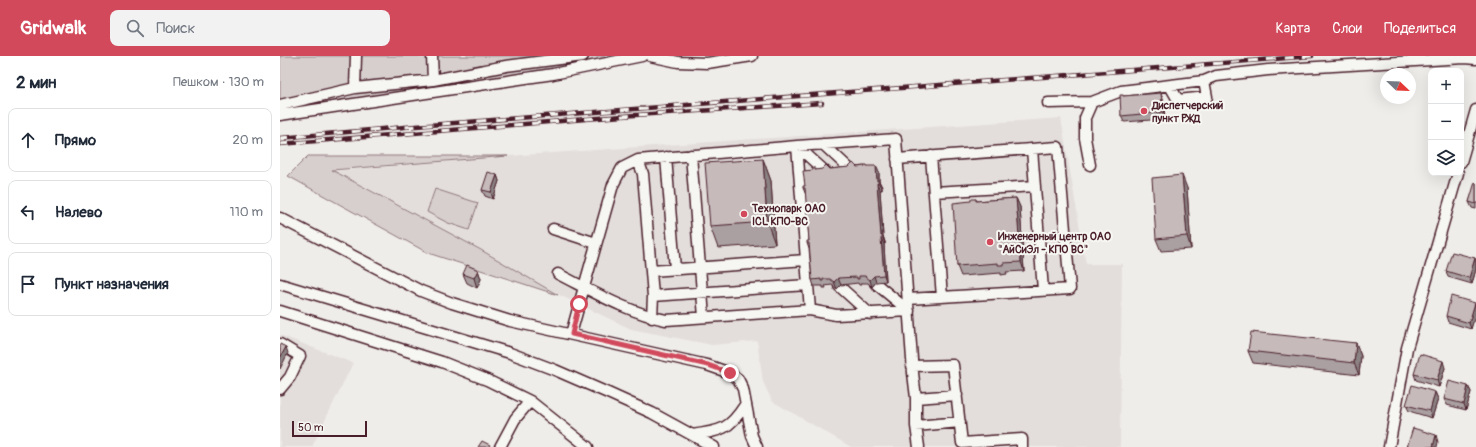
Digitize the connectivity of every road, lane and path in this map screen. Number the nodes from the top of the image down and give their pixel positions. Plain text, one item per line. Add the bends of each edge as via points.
1 (356, 56) edge
2 (432, 56) edge
3 (583, 56) edge
4 (642, 56) edge
5 (650, 56) edge
6 (752, 56) edge
7 (1476, 59) edge
8 (507, 61) edge
9 (433, 80) junction
10 (1204, 81) junction
11 (1170, 86) junction
12 (356, 88) junction
13 (1092, 102) junction
14 (1048, 103) dead end
15 (280, 105) edge
16 (1476, 110) edge
17 (280, 115) edge
18 (823, 144) junction
19 (797, 146) junction
20 (1032, 149) junction
21 (1464, 152) edge
22 (691, 156) junction
23 (931, 156) junction
24 (666, 157) junction
25 (898, 159) junction
26 (638, 160) junction
27 (1090, 165) dead end
28 (853, 172) edge
29 (827, 174) edge
30 (1457, 176) edge
31 (1035, 186) junction
32 (934, 192) junction
33 (280, 218) edge
34 (553, 229) dead end
35 (596, 243) junction
36 (806, 260) junction
37 (701, 267) junction
38 (675, 269) junction
39 (651, 271) junction
40 (558, 274) dead end
41 (875, 283) dead end
42 (280, 284) edge
43 (807, 285) junction
44 (839, 286) dead end
45 (584, 287) junction
46 (1043, 290) junction
47 (702, 292) junction
48 (653, 296) junction
49 (942, 297) junction
50 (908, 299) junction
51 (810, 310) junction
52 (280, 311) edge
53 (909, 311) junction
54 (870, 314) junction
55 (704, 317) junction
56 (652, 318) junction
57 (572, 334) junction
58 (280, 344) edge
59 (912, 366) junction
60 (280, 389) edge
61 (957, 395) junction
62 (916, 398) junction
63 (530, 401) junction
64 (745, 405) junction
65 (960, 422) junction
66 (916, 426) junction
67 (692, 435) junction
68 (1002, 444) edge
69 (963, 445) edge
70 (500, 447) edge
71 (588, 447) edge
72 (698, 447) edge
73 (714, 447) edge
74 (757, 447) edge
75 (920, 447) edge
76 (1022, 447) edge
77 (1389, 447) edge

1 - 12 street
2 - 9 street
3 - 8 street
4 - 17 street via 553,74
5 - 6 street via 678,62 707,63
7 - 10 street via 1268,70 1216,76
8 - 9 street
9 - 12 street
10 - 11 street
10 - 11 street via 1207,97 1178,100
11 - 13 street via 1121,91
12 - 15 street
13 - 14 street
13 - 27 street via 1085,118 1085,138
16 - 21 street
18 - 19 street
18 - 25 street via 896,139
18 - 28 street
19 - 22 street
19 - 29 street
19 - 36 street
20 - 23 street
20 - 31 street
20 - 46 street via 1058,148 1070,281 1070,289
22 - 24 street
22 - 37 street
23 - 25 street
23 - 32 street
24 - 26 street
24 - 38 street
25 - 50 street
26 - 35 street via 622,168 613,184
26 - 39 street via 643,174
30 - 77 street via 1407,348
31 - 32 street
31 - 46 street
32 - 49 street
33 - 57 street via 421,291 510,321
34 - 35 street
35 - 45 street
36 - 37 street
36 - 43 street
37 - 38 street
37 - 47 street
38 - 39 street
39 - 48 street
40 - 45 street
41 - 53 street
42 - 67 street via 510,353 608,393
43 - 47 street
43 - 51 street
44 - 54 street
45 - 56 street
45 - 57 street
46 - 49 street
47 - 48 street
47 - 55 street
48 - 56 street
49 - 50 street
50 - 53 street
51 - 54 street via 836,315
51 - 55 street
52 - 63 street via 442,362
53 - 54 street
53 - 59 street
55 - 56 street via 666,320
57 - 64 street via 708,365 730,373 738,379 743,389
58 - 60 street via 300,356 290,377
59 - 61 street via 954,365
59 - 62 street
61 - 62 street
61 - 65 street
62 - 66 street
63 - 70 street via 515,419
63 - 71 street
64 - 67 street via 735,420 726,427
64 - 74 street
65 - 66 street
65 - 69 street
66 - 75 street
67 - 72 street
67 - 73 street
68 - 69 street
68 - 76 street via 1022,439

